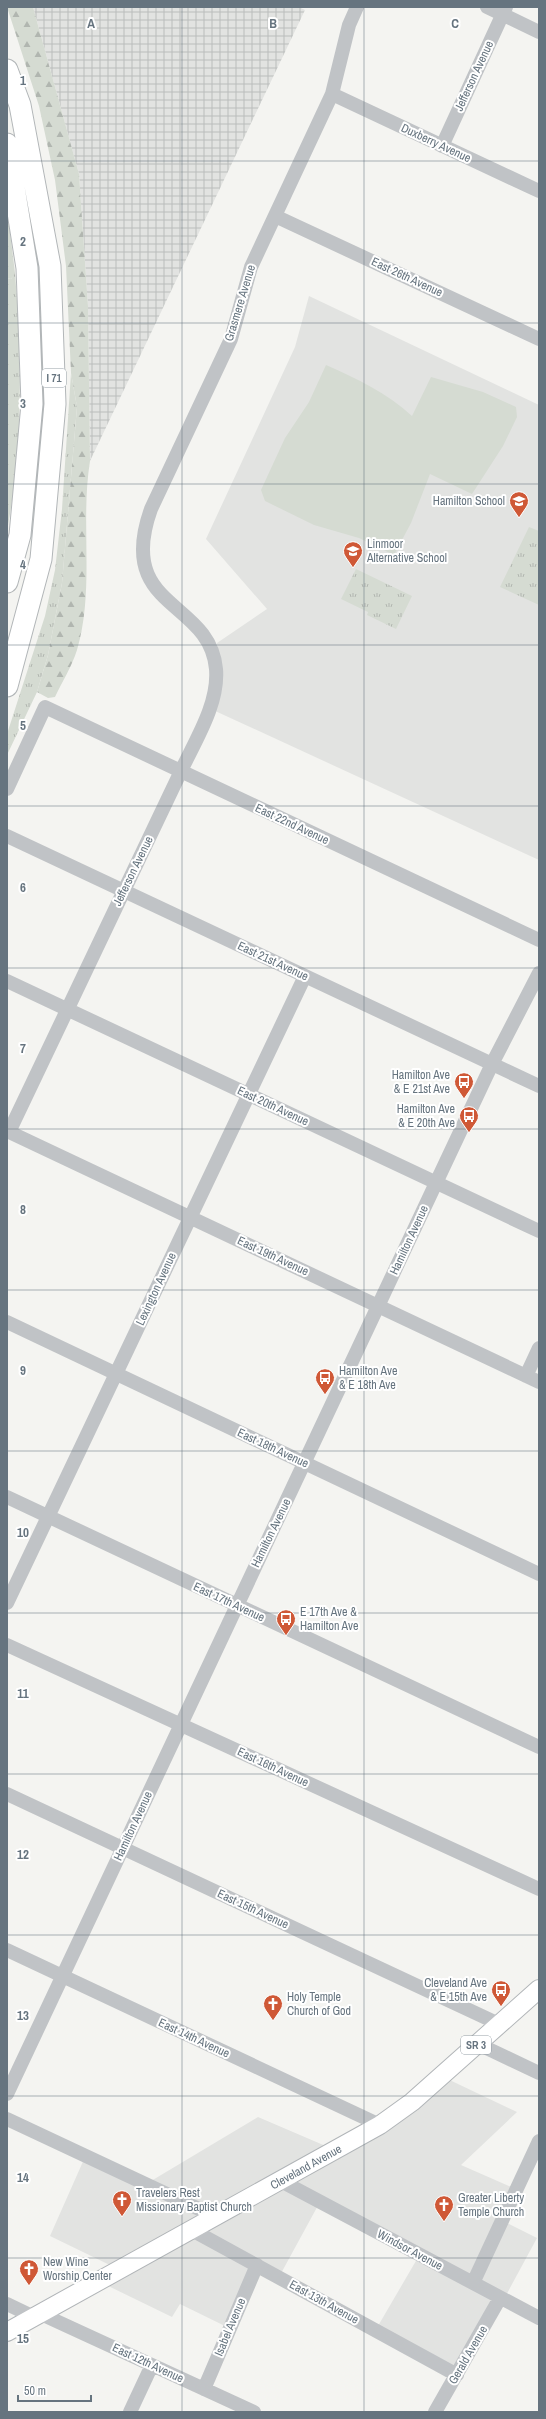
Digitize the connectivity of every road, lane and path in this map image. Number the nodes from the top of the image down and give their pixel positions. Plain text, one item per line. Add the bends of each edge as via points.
1 (357, 7) edge
2 (487, 7) edge
3 (504, 11) edge
4 (539, 32) edge
5 (7, 70) edge
6 (332, 94) junction
7 (7, 144) edge
8 (442, 146) junction
9 (539, 191) edge
10 (275, 216) junction
11 (539, 339) edge
12 (7, 582) edge
13 (181, 612) joint
14 (7, 686) edge
15 (181, 771) junction
16 (7, 789) edge
17 (7, 836) edge
18 (123, 890) junction
19 (539, 940) edge
20 (539, 973) edge
21 (305, 976) junction
22 (7, 980) edge
23 (68, 1009) junction
24 (492, 1064) junction
25 (539, 1086) edge
26 (248, 1094) junction
27 (8, 1131) edge
28 (436, 1183) junction
29 (190, 1217) junction
30 (539, 1231) edge
31 (378, 1306) junction
32 (7, 1322) edge
33 (539, 1348) edge
34 (116, 1374) junction
35 (526, 1376) junction
36 (539, 1382) edge
37 (305, 1462) junction
38 (7, 1497) edge
39 (48, 1516) junction
40 (539, 1574) edge
41 (7, 1602) edge
42 (236, 1605) junction
43 (7, 1645) edge
44 (180, 1724) junction
45 (538, 1743) edge
46 (7, 1794) edge
47 (124, 1848) junction
48 (539, 1889) edge
49 (7, 1950) edge
50 (62, 1976) junction
51 (539, 1989) edge
52 (500, 2024) junction
53 (478, 2044) junction
54 (539, 2073) edge
55 (7, 2094) edge
56 (7, 2119) edge
57 (380, 2126) junction
58 (539, 2141) edge
59 (281, 2181) junction
60 (216, 2217) junction
61 (192, 2230) junction
62 (257, 2265) junction
63 (473, 2283) junction
64 (500, 2298) junction
65 (7, 2304) edge
66 (38, 2315) junction
67 (539, 2318) edge
68 (7, 2332) edge
69 (152, 2366) junction
70 (457, 2375) junction
71 (204, 2389) junction
72 (130, 2412) edge
73 (254, 2412) edge
74 (435, 2412) edge

1 - 6 street, Grasmere Avenue via 349,25
2 - 3 street
3 - 4 street
3 - 8 street, Jefferson Avenue
5 - 14 highway, I 71 via 20,105 50,266 55,404 41,559
6 - 8 street, Duxberry Avenue
6 - 10 street, Grasmere Avenue
7 - 12 highway, I 71 via 28,268 32,404 20,535
8 - 9 street, Duxberry Avenue
10 - 11 street, East 26th Avenue
10 - 13 street, Grasmere Avenue via 251,267 230,339 151,510 143,534 143,560 148,576 156,590
13 - 15 street, Jefferson Avenue via 205,639 212,652 216,669 215,689 211,702
15 - 16 street, East 22nd Avenue via 45,707
15 - 18 street, Jefferson Avenue
15 - 19 street, East 22nd Avenue
17 - 18 street, East 21st Avenue
18 - 21 street, East 21st Avenue
18 - 23 street, Jefferson Avenue
20 - 24 street, Hamilton Avenue
21 - 24 street, East 21st Avenue
21 - 26 street, Lexington Avenue
22 - 23 street, East 20th Avenue
23 - 26 street, East 20th Avenue
23 - 27 street, Jefferson Avenue
24 - 25 street, East 21st Avenue
24 - 28 street, Hamilton Avenue
26 - 28 street, East 20th Avenue
26 - 29 street, Lexington Avenue
27 - 29 street, East 19th Avenue
28 - 30 street, East 20th Avenue
28 - 31 street, Hamilton Avenue
29 - 31 street, East 19th Avenue
29 - 34 street, Lexington Avenue
31 - 35 street, East 19th Avenue
31 - 37 street, Hamilton Avenue
32 - 34 street, East 18th Avenue
33 - 35 street
34 - 37 street, East 18th Avenue
34 - 39 street, Lexington Avenue
35 - 36 street, East 19th Avenue
37 - 40 street, East 18th Avenue
37 - 42 street, Hamilton Avenue
38 - 39 street, East 17th Avenue
39 - 41 street, Lexington Avenue
39 - 42 street, East 17th Avenue
42 - 44 street, Hamilton Avenue
42 - 45 street, East 17th Avenue
43 - 44 street, East 16th Avenue
44 - 47 street, Hamilton Avenue
44 - 48 street, East 16th Avenue
46 - 47 street, East 15th Avenue
47 - 50 street, Hamilton Avenue
47 - 52 street, East 15th Avenue
49 - 50 street, East 14th Avenue
50 - 55 street, Hamilton Avenue
50 - 57 street, East 14th Avenue
51 - 52 main road, Cleveland Avenue / SR 3
52 - 53 main road, Cleveland Avenue / SR 3
53 - 54 street
53 - 57 main road, Cleveland Avenue / SR 3 via 412,2102
56 - 60 street
57 - 59 main road, Cleveland Avenue / SR 3
58 - 63 street
59 - 60 main road, Cleveland Avenue / SR 3
59 - 63 street, Windsor Avenue
60 - 61 main road, Cleveland Avenue / SR 3
61 - 62 street, East 13th Avenue
61 - 66 main road, Cleveland Avenue / SR 3
62 - 70 street, East 13th Avenue
62 - 71 street, Isabel Avenue
63 - 64 street, Windsor Avenue
64 - 67 street, Windsor Avenue
64 - 70 street, Gerald Avenue
65 - 66 street, East 12th Avenue
66 - 68 main road, Cleveland Avenue / SR 3
66 - 69 street, East 12th Avenue
69 - 71 street, East 12th Avenue
69 - 72 street
70 - 74 street, Gerald Avenue
71 - 73 street, East 12th Avenue

